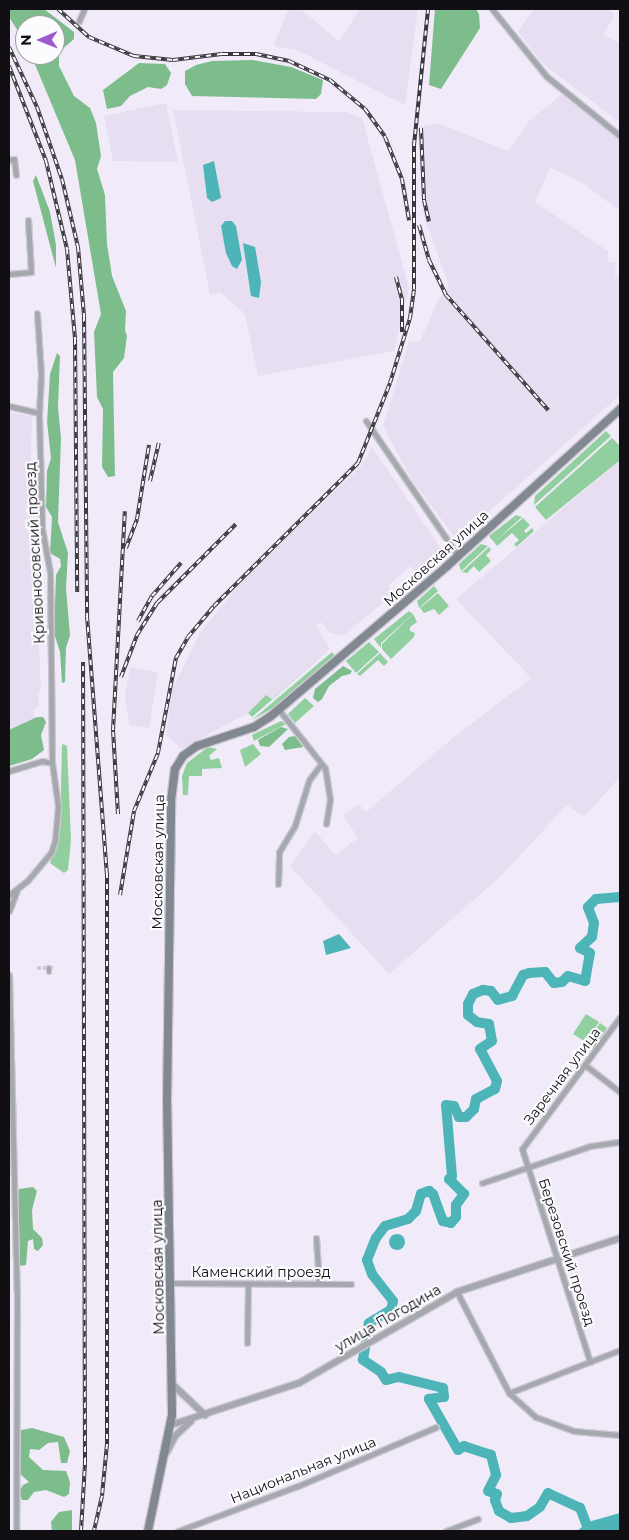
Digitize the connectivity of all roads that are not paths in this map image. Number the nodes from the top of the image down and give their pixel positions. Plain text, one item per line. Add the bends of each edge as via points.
1 (84, 9) edge
2 (492, 9) edge
3 (79, 21) dead end
4 (620, 136) edge
5 (10, 160) edge
6 (16, 175) dead end
7 (28, 220) dead end
8 (9, 274) edge
9 (37, 313) dead end
10 (9, 406) edge
11 (620, 409) edge
12 (39, 413) junction
13 (366, 421) dead end
14 (458, 556) junction
15 (279, 710) junction
16 (52, 762) junction
17 (321, 764) junction
18 (9, 770) edge
19 (326, 824) dead end
20 (278, 884) dead end
21 (18, 890) junction
22 (9, 895) edge
23 (9, 910) edge
24 (9, 975) edge
25 (9, 995) edge
26 (620, 1017) edge
27 (585, 1064) junction
28 (620, 1092) edge
29 (620, 1142) edge
30 (522, 1149) joint
31 (529, 1170) junction
32 (482, 1184) dead end
33 (316, 1238) dead end
34 (620, 1238) edge
35 (559, 1258) junction
36 (171, 1283) junction
37 (318, 1283) junction
38 (248, 1284) junction
39 (351, 1284) dead end
40 (457, 1292) junction
41 (247, 1342) dead end
42 (620, 1350) edge
43 (590, 1362) junction
44 (171, 1383) junction
45 (509, 1393) junction
46 (206, 1415) junction
47 (9, 1417) edge
48 (15, 1417) junction
49 (196, 1418) junction
50 (171, 1425) junction
51 (436, 1428) dead end
52 (620, 1435) edge
53 (12, 1444) edge
54 (166, 1455) junction
55 (478, 1519) dead end
56 (16, 1531) edge
57 (148, 1531) edge
58 (178, 1531) edge
59 (446, 1531) edge

1 - 3 street
2 - 4 street via 546,76
5 - 6 street
7 - 8 street via 31,272
9 - 12 street, Кривоносовский проезд via 41,374
10 - 12 street
11 - 14 main road, Московская улица
12 - 16 street, Кривоносовский проезд via 42,529 50,572
13 - 14 street
14 - 15 main road, Московская улица
15 - 17 street
15 - 36 main road, Московская улица via 254,727 192,749 180,759 173,775 167,1094
16 - 18 street via 42,761
16 - 21 street, Кривоносовский проезд via 58,806 56,840 51,853
17 - 19 street via 325,768 330,799
17 - 20 street via 309,780 295,825 279,852
21 - 22 street
21 - 23 street
24 - 25 street
25 - 48 street via 15,1141
26 - 27 street, Заречная улица
27 - 28 street
27 - 30 street, Заречная улица
29 - 31 street via 590,1146
30 - 31 street, Березовский проезд
31 - 32 street
31 - 35 street, Березовский проезд
33 - 37 street
34 - 35 street, улица Погодина
35 - 40 street, улица Погодина
35 - 43 street, Березовский проезд
36 - 38 street, Каменский проезд
36 - 44 main road, Московская улица
37 - 38 street, Каменский проезд
37 - 39 street, Каменский проезд
38 - 41 street
40 - 45 street
40 - 46 street, улица Погодина via 299,1383
42 - 43 street
43 - 45 street
44 - 46 street
44 - 50 main road, Московская улица
45 - 52 street via 536,1417 574,1431
46 - 49 street, улица Погодина
47 - 48 street
48 - 53 street
49 - 50 street, улица Погодина
49 - 54 street via 175,1436
50 - 54 main road, Московская улица
51 - 58 street, Национальная улица via 298,1486
53 - 56 street
54 - 57 main road, Московская улица
55 - 59 street

